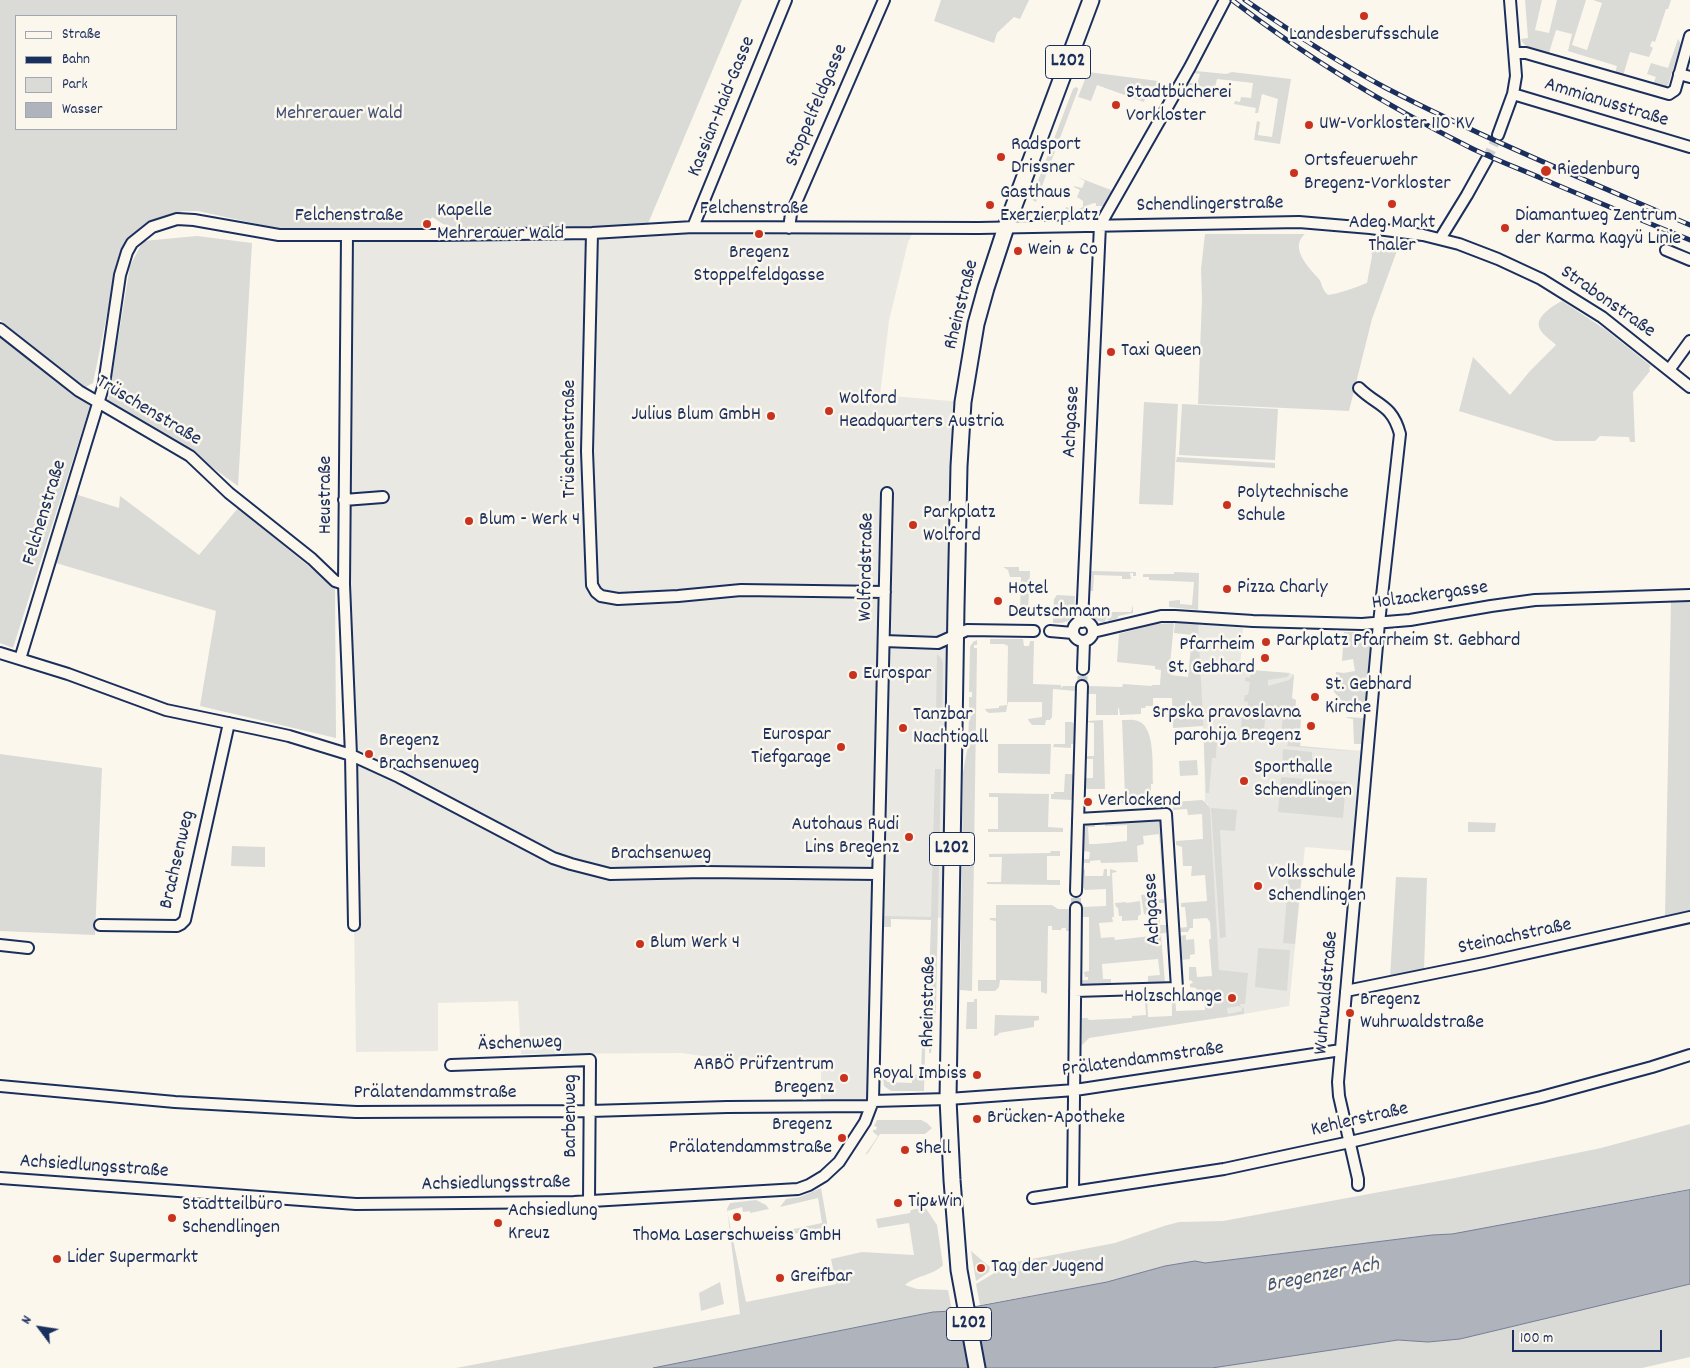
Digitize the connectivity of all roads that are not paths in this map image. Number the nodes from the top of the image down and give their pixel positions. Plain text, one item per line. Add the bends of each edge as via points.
1 (786, 0) edge
2 (884, 0) edge
3 (1091, 0) edge
4 (1225, 0) edge
5 (1510, 0) edge
6 (1690, 36) edge
7 (1515, 53) junction
8 (1679, 74) junction
9 (1690, 77) edge
10 (1513, 94) junction
11 (1498, 135) tunnel mouth
12 (1690, 147) edge
13 (1487, 159) tunnel mouth
14 (1100, 225) junction
15 (693, 227) junction
16 (1006, 227) junction
17 (789, 228) junction
18 (592, 233) junction
19 (347, 235) junction
20 (1440, 239) junction
21 (1666, 250) dead end
22 (1690, 260) edge
23 (0, 329) edge
24 (1690, 341) edge
25 (1669, 370) junction
26 (1690, 387) edge
27 (1359, 388) dead end
28 (99, 402) junction
29 (887, 492) dead end
30 (383, 497) dead end
31 (344, 500) junction
32 (344, 584) junction
33 (885, 592) junction
34 (1690, 595) edge
35 (1082, 622) junction
36 (1380, 623) junction
37 (1033, 631) dead end
38 (1050, 631) dead end
39 (1073, 632) junction
40 (1093, 632) junction
41 (955, 636) junction
42 (1084, 641) junction
43 (884, 642) junction
44 (0, 653) edge
45 (20, 659) junction
46 (1083, 669) tunnel mouth
47 (1082, 686) tunnel mouth
48 (228, 723) junction
49 (351, 755) junction
50 (1078, 819) junction
51 (878, 874) junction
52 (1076, 890) tunnel mouth
53 (1076, 908) tunnel mouth
54 (1690, 917) edge
55 (100, 925) dead end
56 (354, 925) dead end
57 (0, 946) edge
58 (28, 948) dead end
59 (1075, 991) junction
60 (1346, 992) junction
61 (1341, 1050) junction
62 (1690, 1055) edge
63 (590, 1060) joint
64 (451, 1065) dead end
65 (0, 1086) edge
66 (1075, 1090) junction
67 (948, 1099) junction
68 (872, 1104) junction
69 (590, 1111) junction
70 (1350, 1142) junction
71 (0, 1178) edge
72 (1358, 1185) dead end
73 (1073, 1192) junction
74 (1033, 1198) dead end
75 (590, 1201) junction
76 (977, 1368) edge

1 - 15 street, Kassian-Haid-Gasse
2 - 17 street, Stoppelfeldgasse via 791,214
3 - 16 main road, Rheinstraße / L202
4 - 14 street
5 - 7 street
6 - 8 street
7 - 8 street via 1526,53 1669,94 1675,90
7 - 10 street
8 - 9 street
10 - 11 street
10 - 12 street, Ammianusstraße
13 - 20 street
14 - 16 street, Schendlingerstraße
14 - 20 street, Schendlingerstraße via 1310,223 1405,232
14 - 35 street, Achgasse
15 - 17 street, Felchenstraße
15 - 18 street, Felchenstraße
16 - 17 street, Felchenstraße
16 - 41 main road, Rheinstraße / L202 via 980,308 963,402
18 - 19 street, Felchenstraße
18 - 33 street, Trüschenstraße via 587,451 592,585 596,592 618,599 741,590
19 - 28 street, Felchenstraße via 279,234 184,219 162,223 147,231 126,252 118,286 109,361
19 - 31 street, Heustraße
20 - 25 street, Strabonstraße via 1498,259 1563,292 1602,317
21 - 22 street
23 - 28 street, Trüschenstraße via 53,372
24 - 25 street
25 - 26 street, Strabonstraße
27 - 36 street, Wuhrwaldstraße via 1386,407 1400,434
28 - 32 street, Trüschenstraße via 190,456 229,493
28 - 45 street, Felchenstraße
29 - 33 street, Wolfordstraße
30 - 31 street
31 - 32 street, Heustraße
32 - 49 street, Heustraße
33 - 43 street, Wolfordstraße
34 - 36 street, Holzackergasse via 1535,600
35 - 39 street
35 - 40 street via 1092,625
36 - 40 street, Holzackergasse via 1175,616 1150,618
36 - 60 street, Wuhrwaldstraße
37 - 41 street via 967,630
38 - 39 street
39 - 42 street via 1076,638
40 - 42 street
41 - 43 street via 938,643
41 - 67 main road, Rheinstraße / L202
42 - 46 street
43 - 51 street
44 - 45 street, Brachsenweg
45 - 48 street, Brachsenweg via 166,710
47 - 50 street
48 - 49 street, Brachsenweg via 289,736
48 - 55 street, Brachsenweg via 185,920 177,926
49 - 51 street, Brachsenweg via 399,776 553,858 599,872
49 - 56 street
50 - 52 street
50 - 59 street, Achgasse via 1166,814 1177,988
51 - 68 street
53 - 59 street
54 - 60 street, Steinachstraße
57 - 58 street
59 - 66 street
60 - 61 street, Wuhrwaldstraße
61 - 66 street, Prälatendammstraße
61 - 70 street, Wuhrwaldstraße via 1338,1090
62 - 70 street, Kehlerstraße via 1541,1097
63 - 64 street, Äschenweg
63 - 69 street, Barbenweg
65 - 69 street, Prälatendammstraße via 176,1102 356,1112
66 - 67 street, Prälatendammstraße
66 - 73 street
67 - 68 street
67 - 76 main road, Rheinstraße / L202 via 961,1281
68 - 69 street, Prälatendammstraße
68 - 75 street, Achsiedlungsstraße via 865,1122 839,1162 804,1188
69 - 75 street, Barbenweg
70 - 72 street, Wuhrwaldstraße
70 - 73 street, Kehlerstraße via 1224,1168
71 - 75 street, Achsiedlungsstraße via 356,1204
73 - 74 street, Kehlerstraße

